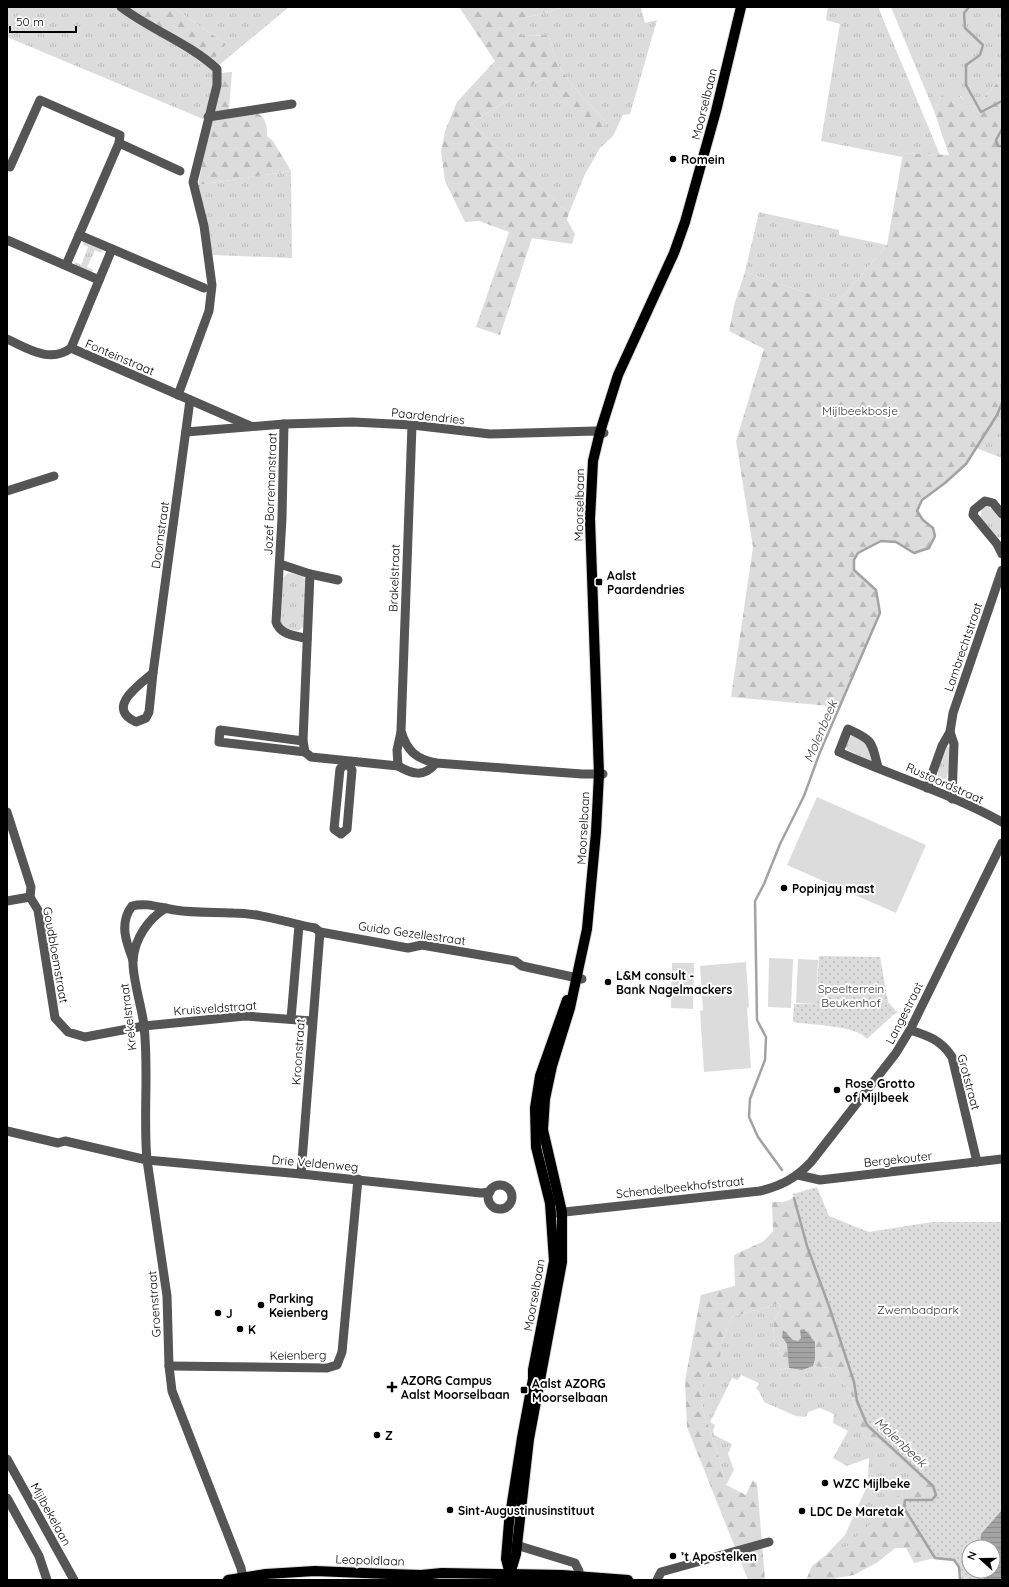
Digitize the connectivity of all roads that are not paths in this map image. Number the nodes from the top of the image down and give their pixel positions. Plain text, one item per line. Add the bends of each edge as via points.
1 (121, 7) edge
2 (741, 7) edge
3 (292, 104) dead end
4 (208, 117) junction
5 (119, 143) junction
6 (10, 167) dead end
7 (180, 170) dead end
8 (79, 235) junction
9 (7, 240) edge
10 (112, 250) junction
11 (66, 265) junction
12 (99, 280) junction
13 (204, 288) dead end
14 (7, 339) edge
15 (70, 348) junction
16 (178, 395) junction
17 (190, 400) junction
18 (284, 424) junction
19 (412, 425) junction
20 (250, 426) junction
21 (186, 432) junction
22 (602, 432) junction
23 (54, 476) dead end
24 (7, 491) edge
25 (1002, 514) edge
26 (1002, 554) edge
27 (280, 564) junction
28 (1002, 570) edge
29 (310, 574) junction
30 (338, 580) dead end
31 (307, 639) junction
32 (153, 673) junction
33 (401, 731) junction
34 (950, 732) junction
35 (303, 741) junction
36 (305, 752) junction
37 (347, 762) junction
38 (436, 763) junction
39 (398, 766) junction
40 (878, 767) junction
41 (601, 774) junction
42 (927, 788) junction
43 (952, 799) junction
44 (7, 812) edge
45 (1002, 822) edge
46 (1002, 842) edge
47 (30, 897) junction
48 (7, 901) edge
49 (166, 908) junction
50 (299, 925) junction
51 (320, 932) junction
52 (133, 960) junction
53 (579, 978) junction
54 (568, 1007) junction
55 (291, 1019) junction
56 (312, 1021) junction
57 (144, 1026) junction
58 (910, 1030) junction
59 (7, 1131) edge
60 (1002, 1159) edge
61 (147, 1160) junction
62 (977, 1162) junction
63 (301, 1174) junction
64 (798, 1175) junction
65 (358, 1179) junction
66 (486, 1194) dead end
67 (562, 1212) junction
68 (550, 1214) junction
69 (169, 1366) junction
70 (7, 1459) edge
71 (7, 1498) edge
72 (769, 1542) dead end
73 (516, 1545) junction
74 (578, 1576) junction
75 (510, 1577) edge
76 (243, 1578) junction
77 (48, 1580) edge
78 (74, 1580) edge
79 (228, 1580) edge
80 (628, 1580) edge
81 (658, 1580) edge

1 - 4 street via 216,68 217,85
2 - 22 main road, Moorselbaan via 716,111 685,222 674,253 618,375
3 - 4 street
4 - 16 street via 193,182 204,226 212,285 209,311
5 - 6 street via 120,136 40,100
5 - 7 street
5 - 8 street
8 - 10 street
8 - 11 street
9 - 11 street
10 - 12 street
10 - 13 street
11 - 12 street
12 - 15 street
14 - 15 street, Fonteinstraat via 37,353 54,356 63,354
15 - 16 street, Fonteinstraat
16 - 17 street, Paardendries
17 - 20 street, Paardendries
17 - 21 street, Doornstraat
18 - 19 street, Paardendries via 353,422
18 - 20 street, Paardendries
18 - 27 street, Jozef Borremanstraat
19 - 22 street, Paardendries via 490,434
19 - 33 street, Brakelstraat
20 - 21 street, Paardendries
21 - 32 street, Doornstraat
22 - 41 main road, Moorselbaan via 593,461 590,490
23 - 24 street
25 - 26 street via 993,503 985,501 974,510 973,515
27 - 29 street, Jozef Borremanstraat
27 - 31 street, Jozef Borremanstraat via 276,622 278,629
28 - 34 street, Lambrechtstraat
29 - 30 street, Jozef Borremanstraat
29 - 31 street
31 - 35 street
32 - 32 street, Doornstraat via 149,712 146,718 136,722 128,718 124,710 125,701 128,695
33 - 38 street, Brakelstraat via 411,752 425,761
33 - 39 street, Brakelstraat via 397,750
34 - 42 street, Lambrechtstraat via 942,746
34 - 43 street, Lambrechtstraat via 954,744
35 - 36 street
35 - 36 street via 220,730 219,742
36 - 37 street via 311,757
37 - 37 street via 340,769 334,829 341,834 347,829 352,770
37 - 39 street
38 - 39 street via 430,770 421,773 410,772
38 - 41 street, Brakelstraat
40 - 40 street, Rustoordstraat via 869,766 839,752 848,729 867,737
40 - 42 street, Rustoordstraat
41 - 53 main road, Moorselbaan via 592,894
42 - 43 street, Rustoordstraat
43 - 45 street, Rustoordstraat
44 - 47 street, Goudbloemstraat via 31,887
46 - 58 street, Langestraat
47 - 48 street, Goudbloemstraat
47 - 57 street, Goudbloemstraat via 38,910 55,1018 68,1032 86,1037
49 - 50 street, Guido Gezellestraat via 234,912
49 - 52 street, Krekelstraat via 146,925
49 - 52 street, Guido Gezellestraat via 141,904 132,906 129,910 124,927
50 - 51 street, Guido Gezellestraat via 315,928
50 - 55 street, Kroonstraat
51 - 53 street, Guido Gezellestraat via 408,948 422,945 438,947 515,961 522,966
51 - 56 street, Kroonstraat
52 - 57 street, Krekelstraat
53 - 54 main road, Moorselbaan
54 - 67 main road, Moorselbaan via 550,1072 543,1116 543,1130
54 - 68 main road, Moorselbaan via 540,1076 535,1113 538,1161
55 - 56 street, Kruisveldstraat
55 - 57 street, Kruisveldstraat via 245,1016
56 - 63 street, Kroonstraat
57 - 61 street, Krekelstraat
58 - 62 street, Grotstraat via 928,1036 945,1046 952,1057
58 - 64 street, Langestraat via 896,1053
59 - 61 street
60 - 62 street, Bergekouter
61 - 63 street, Drie Veldenweg
61 - 69 street, Groenstraat via 167,1296
62 - 64 street, Bergekouter via 820,1180
63 - 65 street, Drie Veldenweg
64 - 67 street, Schendelbeekhofstraat via 779,1186 760,1191
65 - 66 street, Drie Veldenweg
65 - 69 street, Keienberg via 342,1352 337,1365 327,1368
67 - 68 street
67 - 73 main road, Moorselbaan via 562,1262 527,1454
68 - 75 main road, Moorselbaan via 554,1261 514,1484 506,1559
69 - 76 street, Groenstraat via 172,1391
70 - 78 street, Mijlbekelaan
71 - 77 street via 39,1556
72 - 81 street via 661,1572
73 - 74 street via 575,1563 579,1571
73 - 75 main road, Moorselbaan
74 - 75 main road, Leopoldlaan
74 - 80 main road, Leopoldlaan
75 - 76 main road, Leopoldlaan via 316,1571
76 - 79 main road, Leopoldlaan

